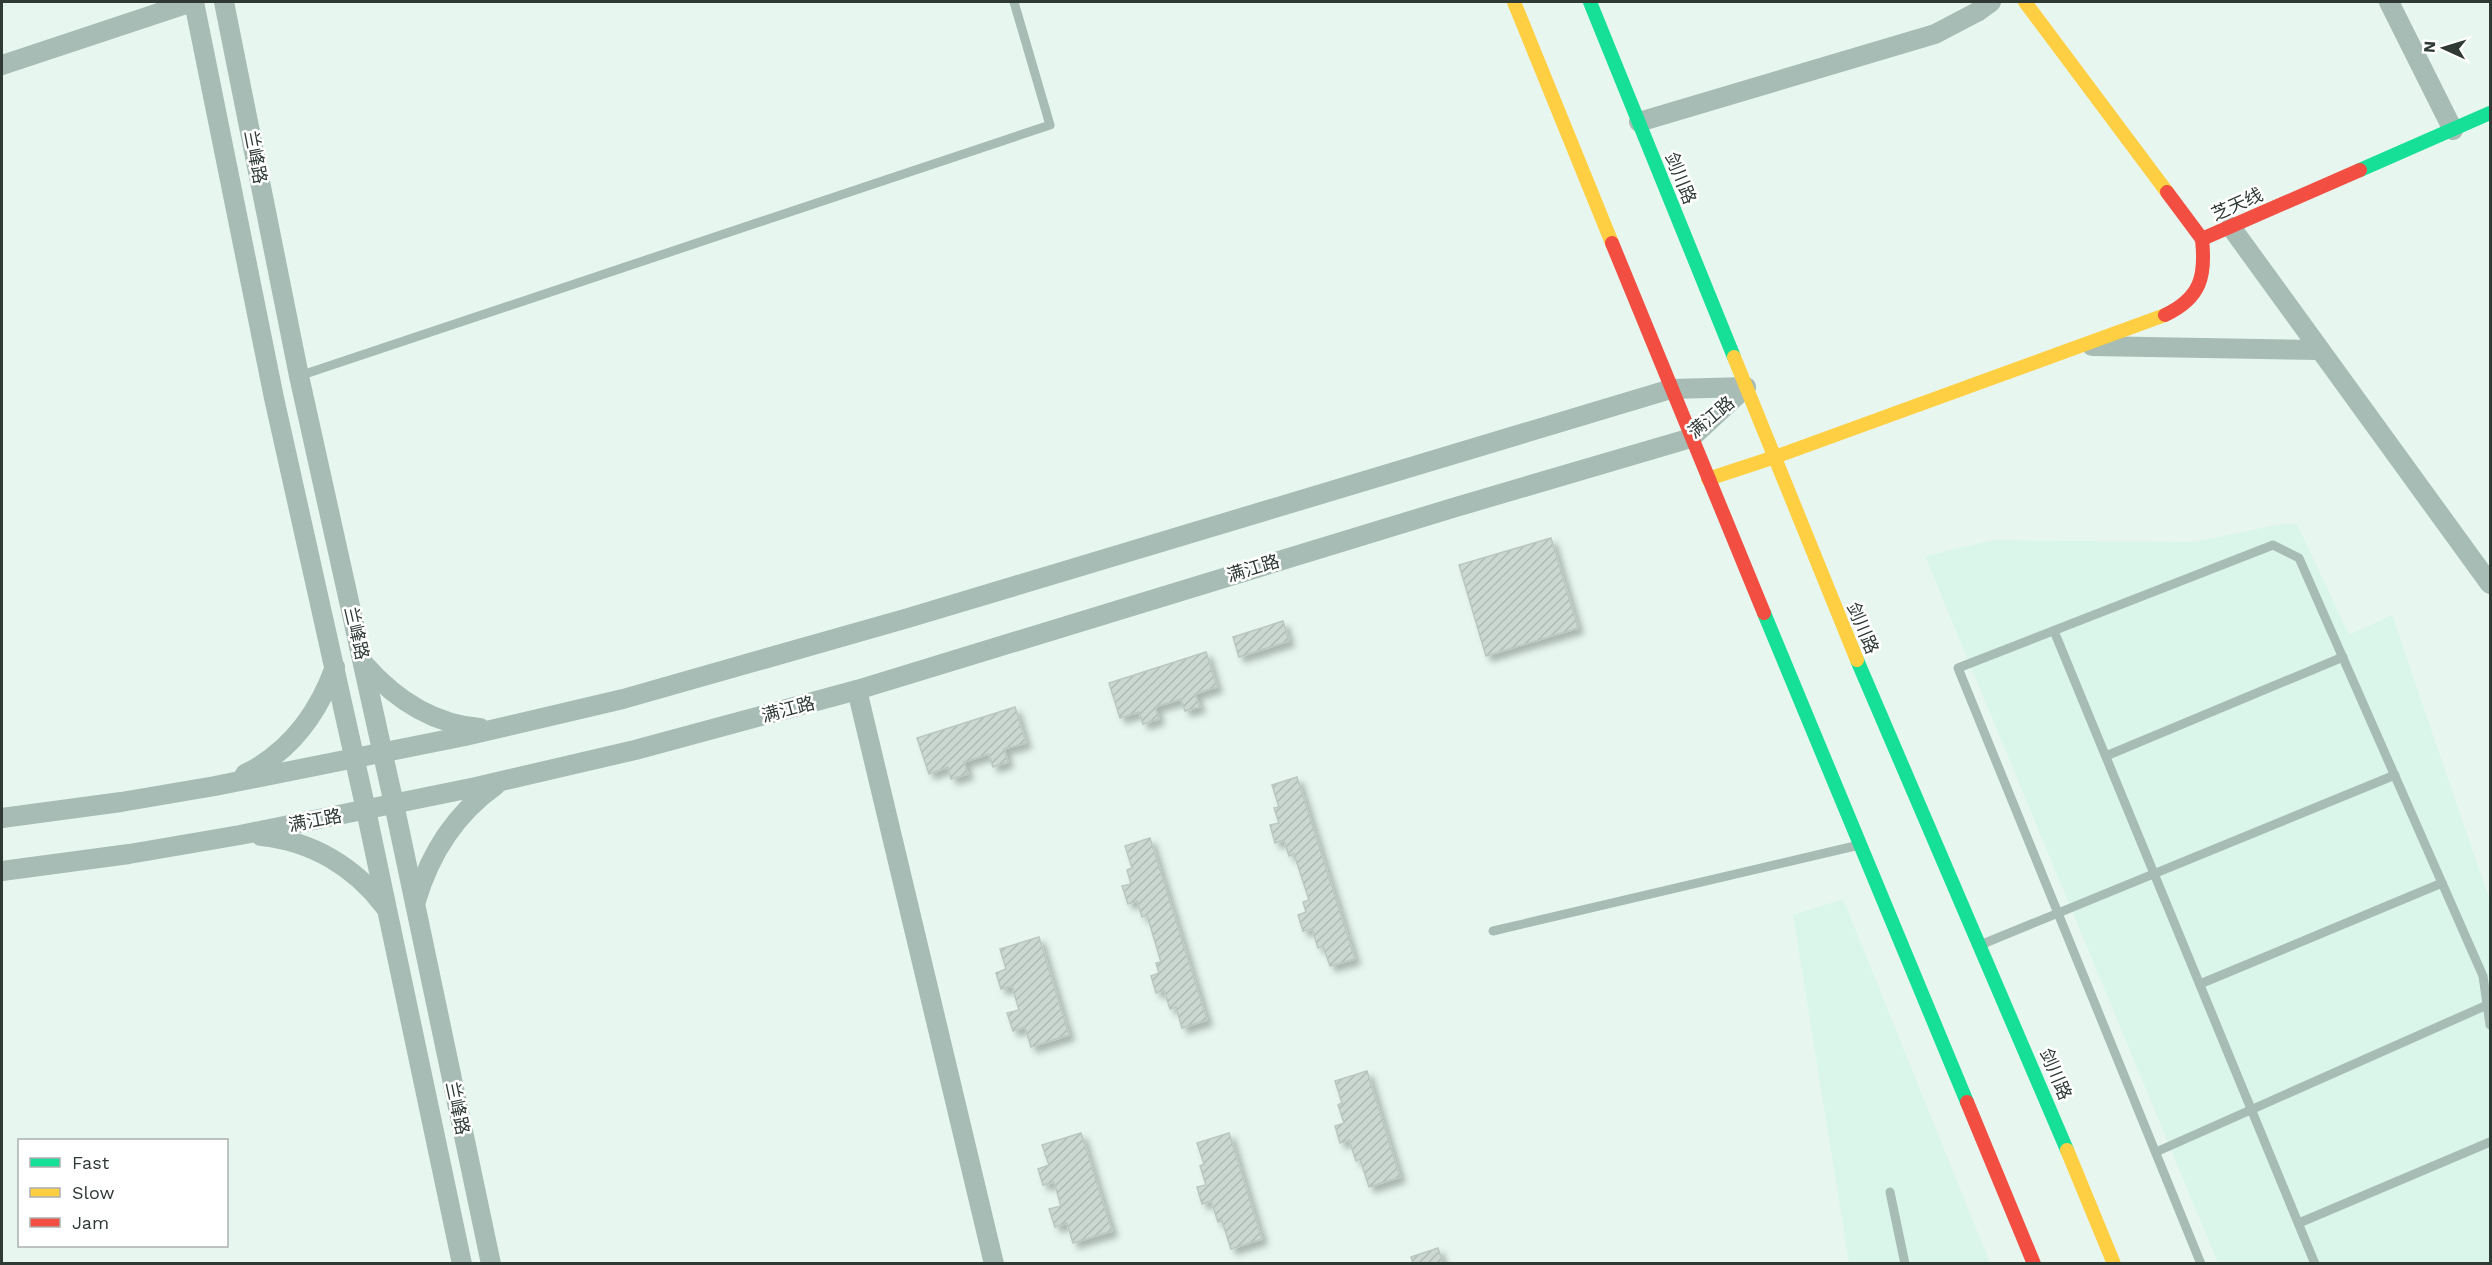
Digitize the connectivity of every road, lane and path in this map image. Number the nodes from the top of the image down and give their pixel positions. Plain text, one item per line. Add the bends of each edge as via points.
1 (193, 2) edge
2 (224, 2) edge
3 (1014, 2) edge
4 (1514, 2) edge
5 (1590, 2) edge
6 (1991, 2) edge
7 (2025, 2) edge
8 (2390, 2) edge
9 (2, 65) edge
10 (2490, 113) edge
11 (1639, 122) junction
12 (2453, 130) junction
13 (2230, 227) junction
14 (2202, 239) junction
15 (2081, 346) junction
16 (2320, 350) junction
17 (299, 376) junction
18 (1746, 387) junction
19 (1671, 389) junction
20 (1691, 438) junction
21 (1775, 458) junction
22 (1708, 479) junction
23 (2490, 584) edge
24 (2054, 631) junction
25 (2343, 657) junction
26 (364, 663) junction
27 (334, 667) junction
28 (857, 690) junction
29 (495, 730) junction
30 (383, 753) junction
31 (2106, 756) junction
32 (355, 759) junction
33 (2395, 775) junction
34 (501, 782) junction
35 (215, 786) junction
36 (394, 804) junction
37 (366, 810) junction
38 (2, 818) edge
39 (219, 838) junction
40 (1860, 845) junction
41 (2, 871) edge
42 (2154, 873) junction
43 (2442, 883) junction
44 (416, 904) junction
45 (387, 910) junction
46 (2058, 912) junction
47 (1493, 931) dead end
48 (1980, 945) junction
49 (2200, 984) junction
50 (2487, 1005) junction
51 (2490, 1026) edge
52 (2252, 1109) junction
53 (2490, 1142) edge
54 (2156, 1152) junction
55 (1890, 1192) dead end
56 (2299, 1223) junction
57 (462, 1263) edge
58 (491, 1263) edge
59 (993, 1263) edge
60 (1905, 1263) edge
61 (2034, 1263) edge
62 (2114, 1263) edge
63 (2201, 1263) edge
64 (2316, 1263) edge

1 - 9 street
1 - 27 street, 兰峰路
2 - 17 street, 兰峰路
3 - 17 lane via 1050,125
4 - 19 main road
5 - 11 main road, 剑川路
6 - 11 street via 1935,34
7 - 14 main road, 芝天线
8 - 12 street
10 - 12 main road, 芝天线
11 - 18 main road, 剑川路
12 - 13 main road, 芝天线
13 - 14 main road, 芝天线
13 - 16 street
14 - 15 main road via 2202,280 2190,300 2168,314
15 - 16 street
15 - 21 main road
16 - 23 street
17 - 26 street, 兰峰路
18 - 19 street, 满江路
18 - 20 street, 满江路
18 - 21 main road, 剑川路
19 - 20 main road
19 - 29 street, 满江路 via 837,640
20 - 22 main road
20 - 28 street, 满江路
21 - 22 main road
21 - 48 main road, 剑川路
22 - 40 main road
24 - 25 lane via 2273,545 2300,558
24 - 31 lane
24 - 46 lane via 1958,668
25 - 31 lane
25 - 33 lane
26 - 29 street via 393,693 428,715
26 - 30 street, 兰峰路
27 - 32 street, 兰峰路
27 - 35 street via 312,717 286,747 253,770
28 - 34 street, 满江路
28 - 59 street
29 - 30 street, 满江路
30 - 32 street, 满江路
30 - 36 street, 兰峰路
31 - 42 lane
32 - 35 street, 满江路
32 - 37 street, 兰峰路
33 - 42 lane
33 - 43 lane
34 - 36 street, 满江路
34 - 44 street via 482,795 450,829 429,865
35 - 38 street, 满江路
36 - 37 street, 满江路
36 - 44 street, 兰峰路
37 - 39 street, 满江路
37 - 45 street, 兰峰路
39 - 41 street, 满江路
39 - 45 street via 263,836 306,846 344,866 375,893
40 - 47 lane
40 - 61 main road
42 - 46 lane
42 - 49 lane
43 - 49 lane
43 - 50 lane via 2483,976
44 - 58 street, 兰峰路
45 - 57 street, 兰峰路
46 - 48 lane
46 - 54 lane
48 - 62 main road, 剑川路
49 - 52 lane
50 - 51 lane
50 - 52 lane
52 - 54 lane
52 - 56 lane
53 - 56 lane
54 - 63 lane
55 - 60 lane
56 - 64 lane

